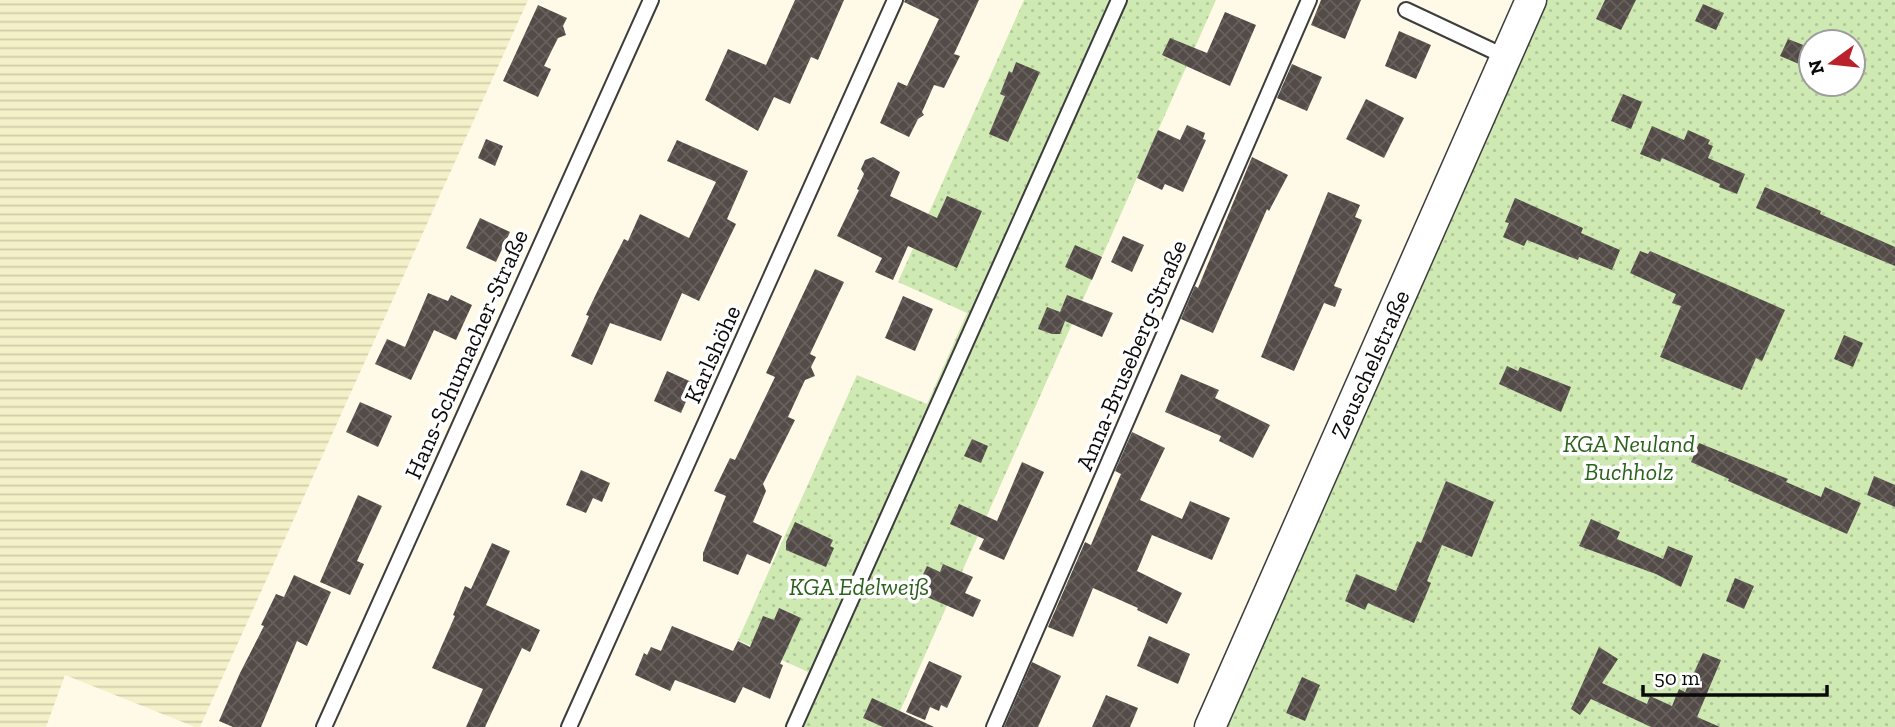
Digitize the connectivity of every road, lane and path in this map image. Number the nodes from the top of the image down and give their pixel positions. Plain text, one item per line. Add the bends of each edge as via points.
1 (651, 0) edge
2 (895, 0) edge
3 (1119, 0) edge
4 (1309, 0) edge
5 (1531, 0) edge
6 (1406, 10) dead end
7 (1506, 57) junction
8 (324, 727) edge
9 (569, 727) edge
10 (794, 727) edge
11 (994, 727) edge
12 (1210, 727) edge

1 - 8 lane, Hans-Schumacher-Straße
2 - 9 lane, Karlshöhe
3 - 10 lane
4 - 11 lane, Anna-Bruseberg-Straße
5 - 7 street, Zeuschelstraße
6 - 7 lane
7 - 12 street, Zeuschelstraße

